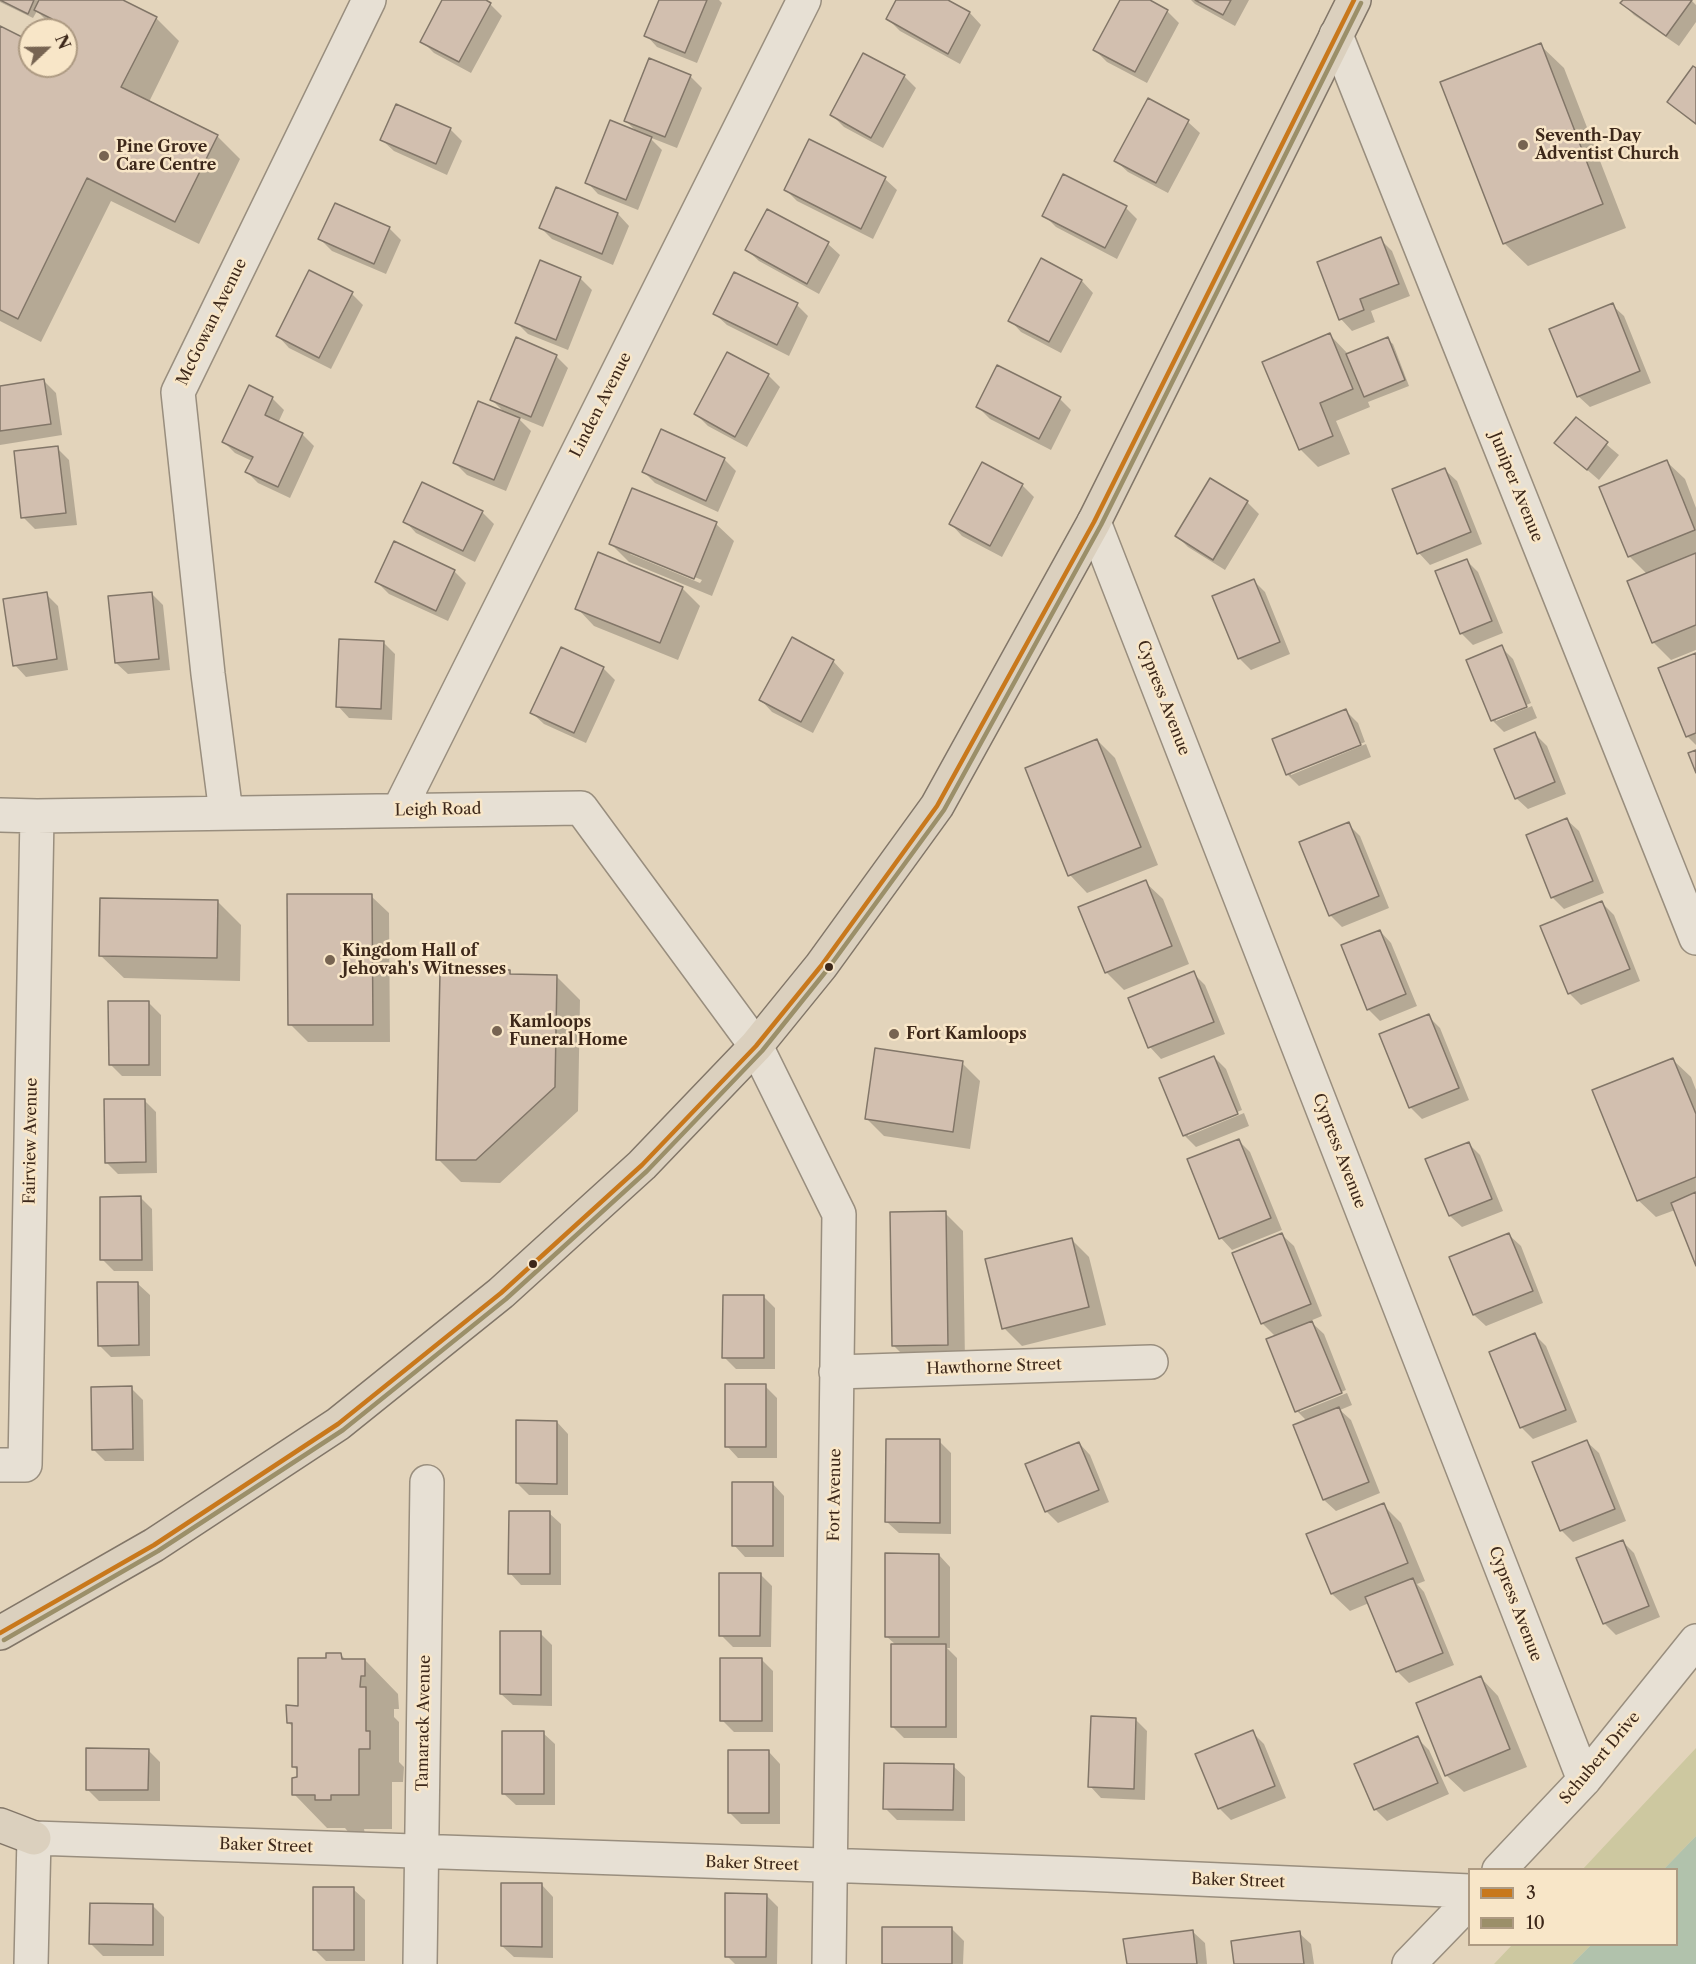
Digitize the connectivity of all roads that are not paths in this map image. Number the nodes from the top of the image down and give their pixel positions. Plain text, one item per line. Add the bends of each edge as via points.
1 (369, 0) edge
2 (804, 0) edge
3 (1354, 0) edge
4 (1336, 35) junction
5 (1094, 522) junction
6 (399, 810) junction
7 (226, 813) junction
8 (0, 815) edge
9 (37, 816) junction
10 (1696, 938) edge
11 (756, 1046) junction
12 (1151, 1362) dead end
13 (836, 1372) junction
14 (12, 1465) edge
15 (427, 1482) dead end
16 (0, 1633) edge
17 (1696, 1641) edge
18 (1584, 1780) junction
19 (0, 1825) edge
20 (34, 1838) junction
21 (422, 1853) junction
22 (830, 1867) junction
23 (1500, 1868) edge
24 (1468, 1891) edge
25 (1468, 1903) edge
26 (31, 1964) edge
27 (420, 1964) edge
28 (829, 1964) edge
29 (1409, 1964) edge

1 - 7 street, McGowan Avenue via 178,392
2 - 6 street, Linden Avenue
3 - 4 main road
4 - 5 main road
4 - 10 street, Juniper Avenue
5 - 11 main road via 937,806 821,966
5 - 18 street, Cypress Avenue
6 - 7 street, Leigh Road
6 - 11 street, Leigh Road via 581,808
7 - 9 street, Leigh Road
8 - 9 street, Leigh Road
9 - 14 street, Fairview Avenue
11 - 13 street, Fort Avenue via 839,1214
11 - 16 main road via 642,1165 501,1293 338,1424 154,1545
12 - 13 street, Hawthorne Street
13 - 22 street, Fort Avenue
15 - 21 street, Tamarack Avenue
17 - 18 street, Schubert Drive
18 - 23 street, Schubert Drive
19 - 20 main road
20 - 21 street, Baker Street
20 - 26 street
21 - 22 street, Baker Street
21 - 27 street, Tamarack Avenue
22 - 24 street, Baker Street
22 - 28 street, Fort Avenue
25 - 29 street

